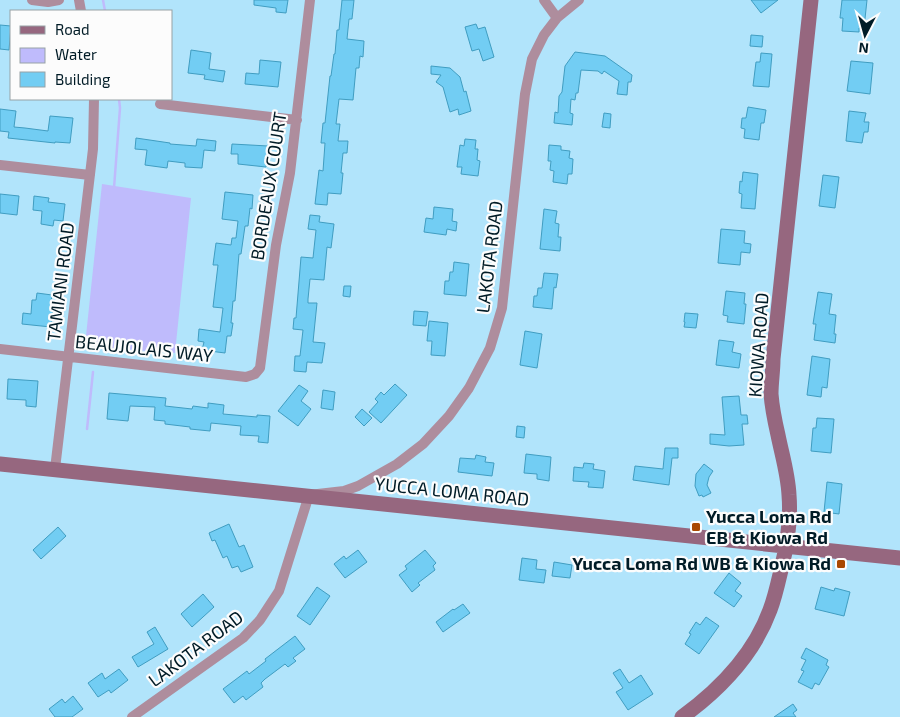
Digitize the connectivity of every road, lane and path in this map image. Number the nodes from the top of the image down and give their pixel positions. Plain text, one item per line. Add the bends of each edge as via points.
1 (32, 0) edge
2 (59, 0) edge
3 (310, 0) edge
4 (544, 0) edge
5 (579, 0) edge
6 (810, 0) edge
7 (557, 18) junction
8 (94, 100) edge
9 (160, 104) dead end
10 (297, 120) junction
11 (0, 165) edge
12 (90, 175) junction
13 (0, 349) edge
14 (68, 357) junction
15 (255, 374) joint
16 (0, 464) edge
17 (55, 469) junction
18 (309, 495) junction
19 (786, 547) junction
20 (900, 558) edge
21 (132, 717) edge
22 (682, 717) edge

1 - 2 street
3 - 10 street, BORDEAUX COURT
4 - 7 street
5 - 7 street, LAKOTA ROAD
6 - 19 main road, KIOWA ROAD via 771,395 788,478
7 - 18 street, LAKOTA ROAD via 532,59 525,94 502,308 482,364 449,416 423,444 397,464 344,491
8 - 12 street, TAMIANI ROAD
9 - 10 street
10 - 15 street, BORDEAUX COURT via 260,368
11 - 12 street
12 - 14 street, TAMIANI ROAD
13 - 14 street, BEAUJOLAIS WAY
14 - 15 street, BEAUJOLAIS WAY via 246,377
14 - 17 street, TAMIANI ROAD
16 - 17 main road, YUCCA LOMA ROAD
17 - 18 main road, YUCCA LOMA ROAD
18 - 19 main road, YUCCA LOMA ROAD
18 - 21 street, LAKOTA ROAD via 279,590 260,620 243,638
19 - 20 main road, YUCCA LOMA ROAD
19 - 22 main road, KIOWA ROAD via 770,611 760,633 724,681

